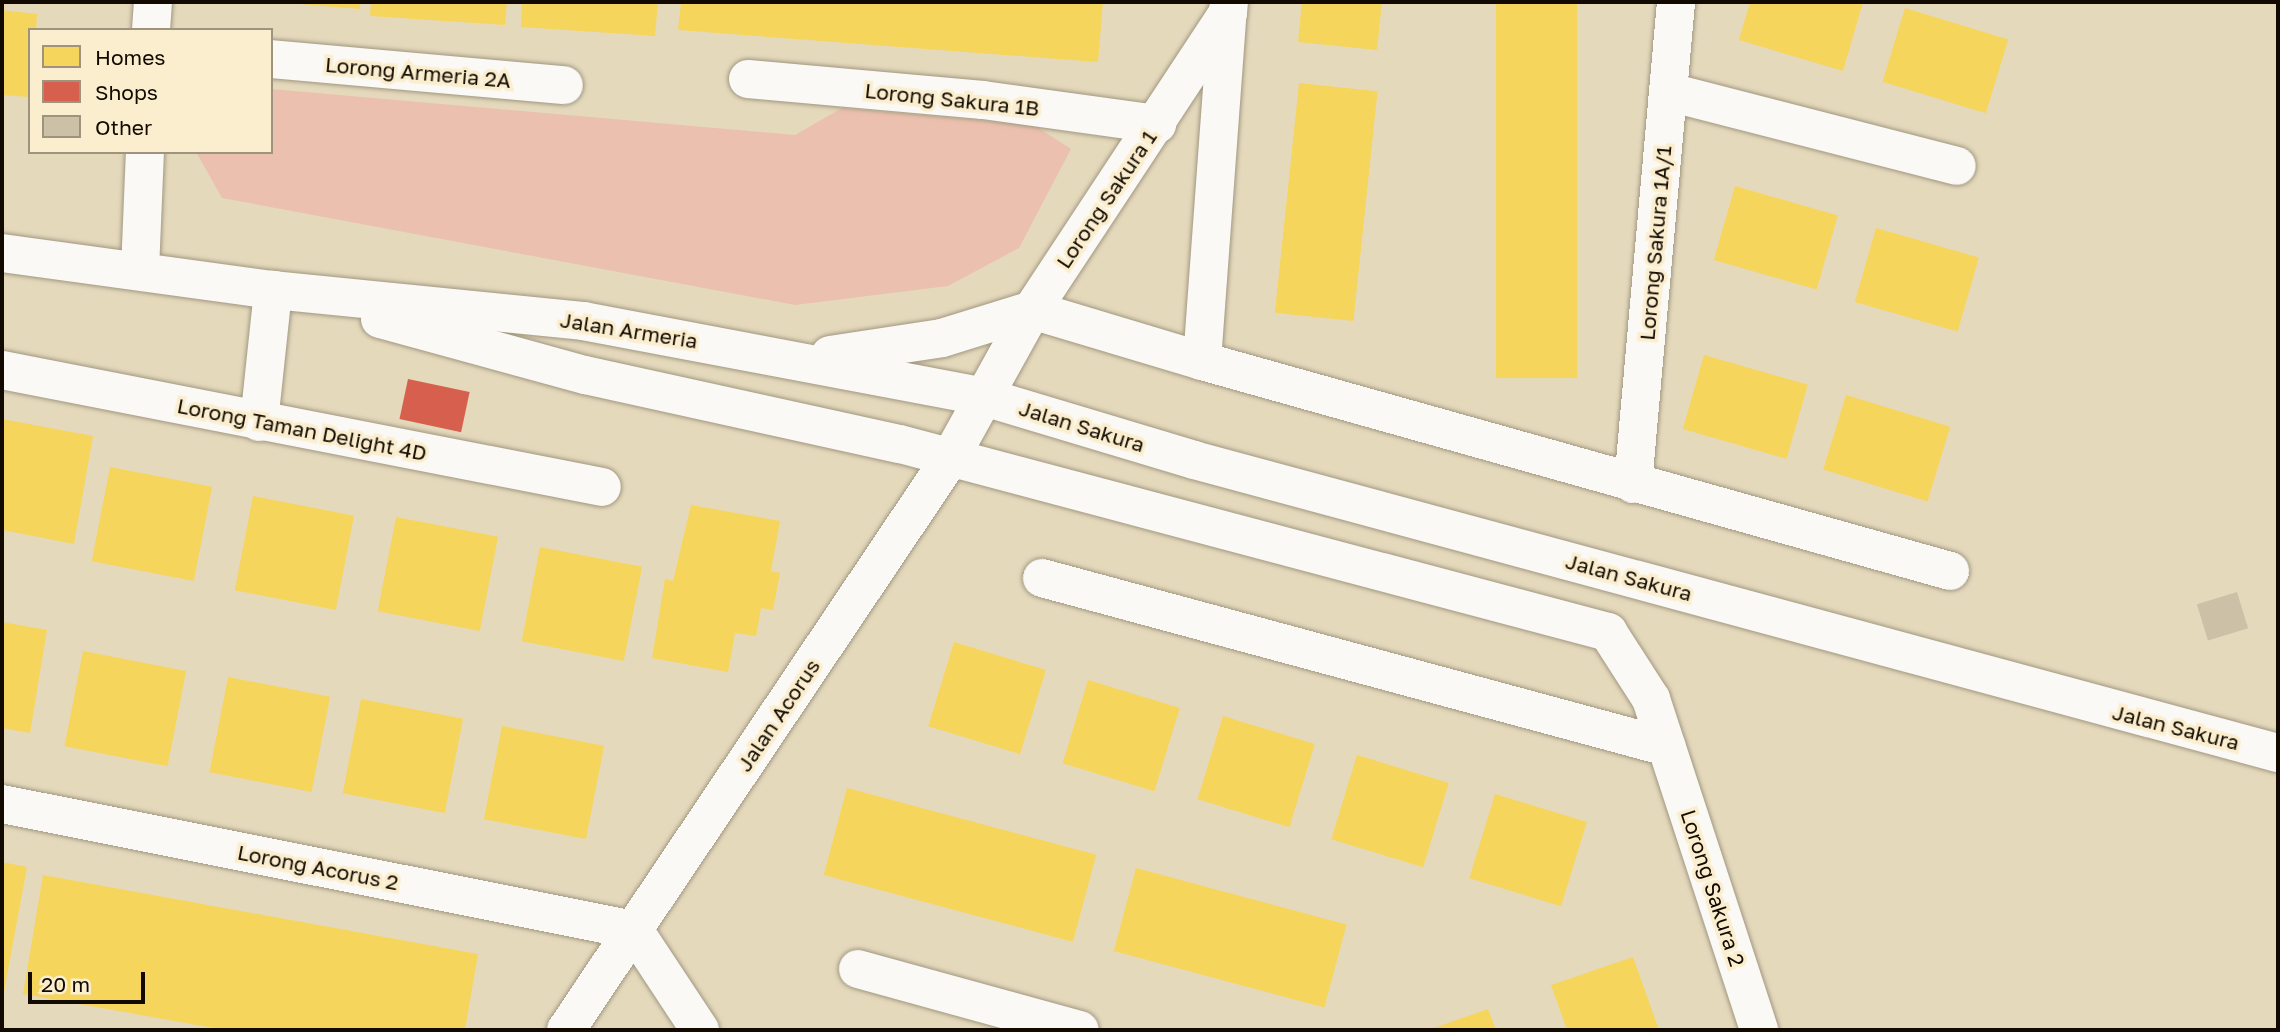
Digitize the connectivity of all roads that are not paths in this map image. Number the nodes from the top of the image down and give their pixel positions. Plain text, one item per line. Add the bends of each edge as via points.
1 (153, 2) edge
2 (1676, 2) edge
3 (1228, 8) edge
4 (151, 28) edge
5 (273, 59) edge
6 (748, 79) dead end
7 (564, 85) dead end
8 (1669, 92) junction
9 (1157, 124) junction
10 (145, 154) edge
11 (1957, 166) dead end
12 (2, 253) edge
13 (139, 270) junction
14 (273, 290) junction
15 (1032, 310) junction
16 (805, 359) junction
17 (1202, 361) junction
18 (2, 370) edge
19 (981, 396) junction
20 (259, 422) junction
21 (949, 460) junction
22 (1633, 484) junction
23 (602, 487) dead end
24 (1950, 571) dead end
25 (1042, 578) dead end
26 (1667, 747) junction
27 (2278, 752) edge
28 (2, 804) edge
29 (634, 929) junction
30 (859, 969) dead end
31 (566, 1030) edge
32 (699, 1030) edge
33 (1080, 1030) edge
34 (1759, 1030) edge

1 - 4 street
2 - 8 street, Lorong Sakura 1A/1
3 - 9 street, Lorong Sakura 1
3 - 17 street
5 - 7 street, Lorong Armeria 2A
6 - 9 street, Lorong Sakura 1B via 983,100
8 - 11 street
8 - 22 street, Lorong Sakura 1A/1
9 - 15 street, Lorong Sakura 1
10 - 13 street
12 - 13 street, Jalan Armeria
13 - 14 street, Jalan Armeria
14 - 16 street, Jalan Armeria via 583,321
14 - 20 street
14 - 21 street, Jalan Armeria via 585,375
15 - 16 street via 942,338
15 - 17 street
15 - 19 street, Lorong Sakura 1
16 - 19 street, Jalan Armeria
17 - 22 street
18 - 20 street, Lorong Taman Delight 4D
19 - 21 street, Jalan Acorus
19 - 27 street, Jalan Sakura via 1194,460
20 - 23 street, Lorong Taman Delight 4D
21 - 26 street via 1587,622 1608,632 1631,661
21 - 29 street, Jalan Acorus
22 - 24 street
25 - 26 street
26 - 34 street, Lorong Sakura 2
28 - 29 street, Lorong Acorus 2
29 - 31 street, Jalan Acorus
29 - 32 street
30 - 33 street

